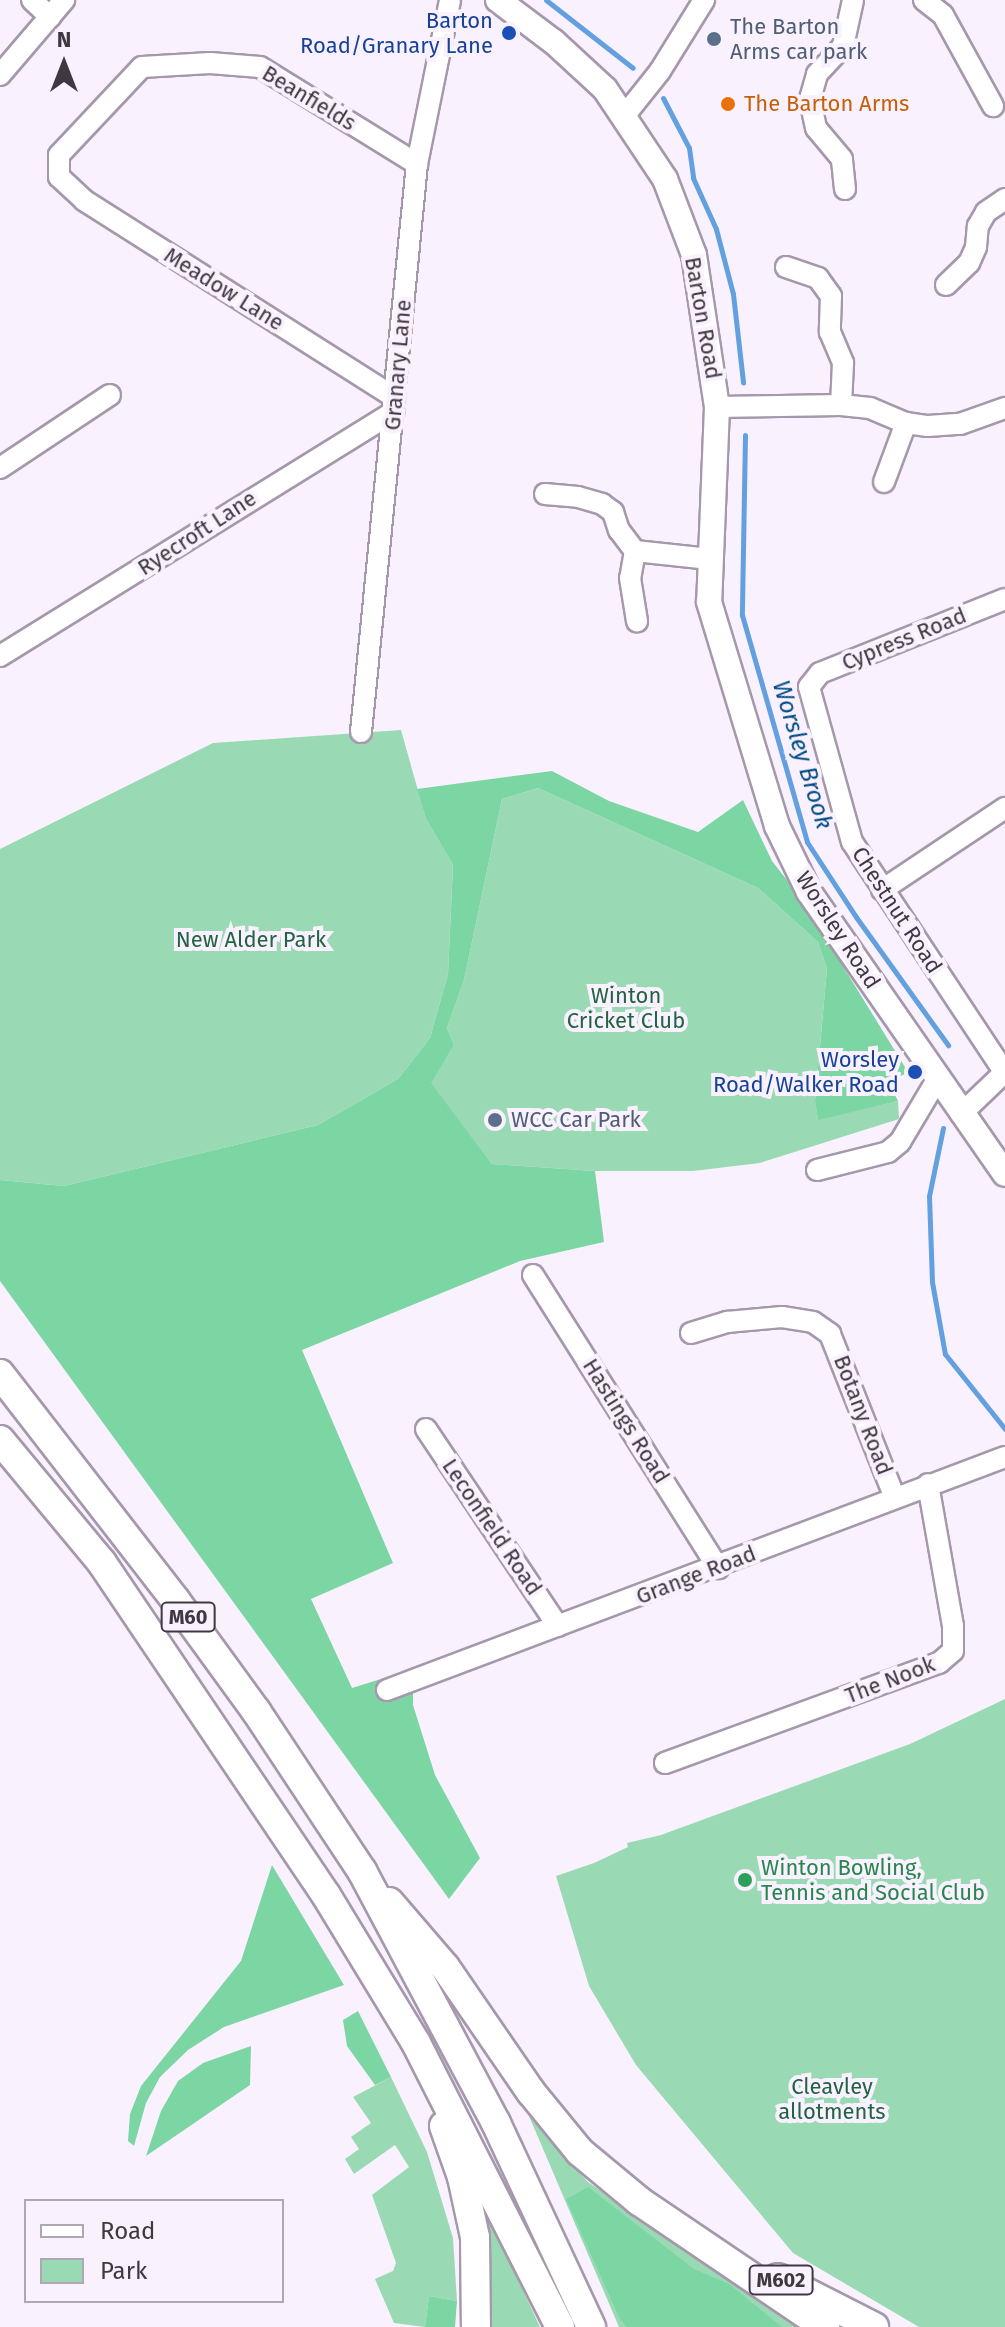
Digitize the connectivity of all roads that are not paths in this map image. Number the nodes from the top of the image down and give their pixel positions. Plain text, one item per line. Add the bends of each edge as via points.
1 (32, 0) edge
2 (64, 0) edge
3 (450, 0) edge
4 (498, 0) edge
5 (704, 0) edge
6 (853, 0) edge
7 (924, 0) edge
8 (50, 17) junction
9 (0, 75) edge
10 (993, 106) dead end
11 (625, 115) junction
12 (417, 164) junction
13 (59, 177) joint
14 (845, 189) dead end
15 (1005, 199) edge
16 (786, 267) dead end
17 (946, 285) dead end
18 (110, 395) dead end
19 (394, 404) junction
20 (841, 405) junction
21 (717, 407) junction
22 (1005, 408) edge
23 (906, 423) junction
24 (0, 468) edge
25 (884, 482) dead end
26 (545, 494) dead end
27 (635, 551) junction
28 (710, 562) junction
29 (1005, 599) edge
30 (637, 621) dead end
31 (0, 656) edge
32 (809, 687) joint
33 (361, 732) dead end
34 (1005, 808) edge
35 (882, 890) junction
36 (1005, 1072) edge
37 (938, 1078) junction
38 (961, 1114) junction
39 (817, 1170) dead end
40 (1005, 1174) edge
41 (533, 1275) dead end
42 (691, 1333) dead end
43 (0, 1374) edge
44 (426, 1429) dead end
45 (0, 1440) edge
46 (1005, 1457) edge
47 (928, 1484) junction
48 (895, 1498) junction
49 (718, 1568) junction
50 (558, 1626) junction
51 (387, 1690) dead end
52 (665, 1763) dead end
53 (362, 1871) junction
54 (359, 1949) junction
55 (688, 2233) junction
56 (476, 2327) edge
57 (560, 2327) edge
58 (591, 2327) edge
59 (825, 2327) edge
60 (874, 2327) edge

1 - 8 street
2 - 8 street
3 - 12 street, Granary Lane
4 - 11 main road, Barton Road via 584,68
5 - 11 street
6 - 14 street via 843,46 817,74 810,99 816,128 842,159
7 - 10 street via 943,15
8 - 9 street
11 - 21 main road, Barton Road via 665,179 694,255
12 - 13 street, Beanfields via 260,67 210,63 142,67 59,155
12 - 19 street, Granary Lane
13 - 19 street, Meadow Lane via 84,200
15 - 17 street via 986,212 969,263
16 - 20 street via 818,278 831,296 830,332 843,363
18 - 24 street
19 - 31 street, Ryecroft Lane
19 - 33 street, Granary Lane
20 - 21 street
20 - 23 street via 870,408
21 - 28 main road, Barton Road
22 - 23 street via 960,424
23 - 25 street
26 - 27 street via 602,504 613,512
27 - 28 street
27 - 30 street via 630,578
28 - 37 main road, Worsley Road via 709,602 777,826 809,892
29 - 32 street, Cypress Road via 820,673
32 - 35 street, Chestnut Road via 852,842
34 - 35 street
35 - 36 street, Chestnut Road
36 - 38 street
37 - 38 main road, Worsley Road
37 - 39 street via 900,1142 888,1152
38 - 40 main road, Worsley Road
41 - 49 street, Hastings Road
42 - 48 street, Botany Road via 727,1322 782,1317 813,1322 830,1334
43 - 53 highway, M60 via 186,1614
44 - 50 street, Leconfield Road
45 - 54 highway, M60 via 102,1563
46 - 47 street, Grange Road
47 - 48 street, Grange Road
47 - 52 street, The Nook via 953,1651 939,1663
48 - 49 street, Grange Road
49 - 50 street, Grange Road
50 - 51 street, Grange Road
53 - 55 highway, M60 via 445,1967 561,2132 603,2173
53 - 58 highway, M60 via 496,2123
54 - 56 highway, M60 via 423,2074 462,2177 478,2262
54 - 57 highway, M60 via 416,2043
55 - 59 highway
55 - 60 highway, M602

